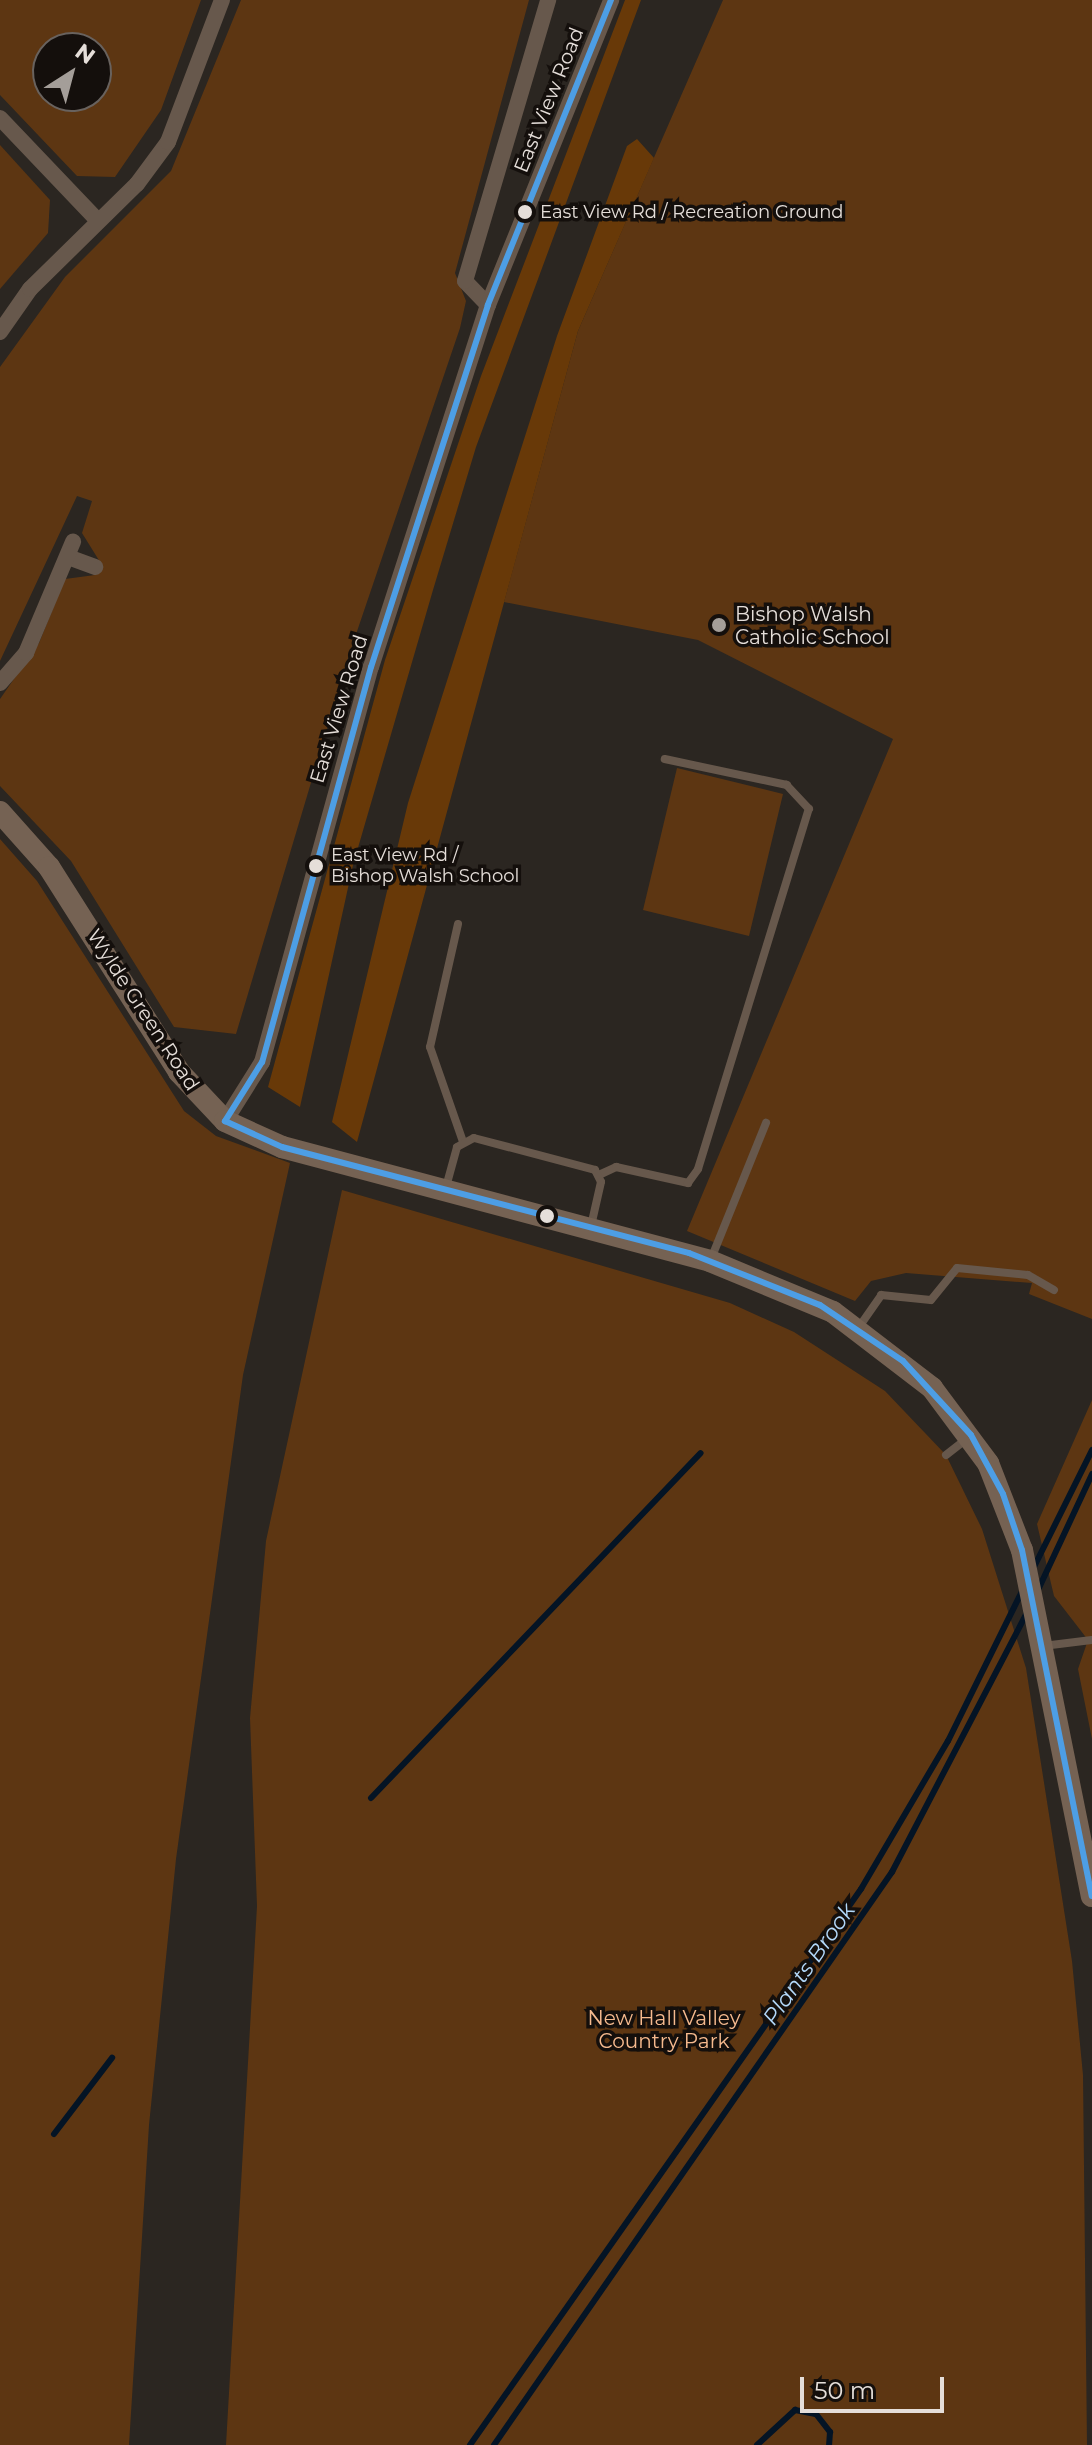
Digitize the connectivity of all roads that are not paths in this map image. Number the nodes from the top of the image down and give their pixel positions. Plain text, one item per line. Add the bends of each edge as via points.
1 (222, 0) edge
2 (548, 0) edge
3 (611, 0) edge
4 (0, 118) edge
5 (98, 221) junction
6 (488, 305) junction
7 (0, 332) edge
8 (95, 567) dead end
9 (0, 683) edge
10 (665, 759) dead end
11 (0, 812) edge
12 (458, 924) dead end
13 (225, 1121) junction
14 (766, 1123) dead end
15 (463, 1142) junction
16 (601, 1174) junction
17 (444, 1192) junction
18 (591, 1226) junction
19 (710, 1261) junction
20 (1054, 1290) dead end
21 (859, 1327) junction
22 (971, 1435) junction
23 (946, 1455) dead end
24 (1092, 1640) edge
25 (1042, 1646) junction
26 (1092, 1896) edge

1 - 5 street via 168,142
2 - 6 street, East View Road via 465,281
3 - 6 street, East View Road
4 - 5 street
5 - 7 street via 30,289
6 - 13 street, East View Road via 371,667 262,1062
8 - 9 street via 71,550 26,653
10 - 16 lane via 787,785 809,809 698,1169 688,1183 616,1167
11 - 13 street, Wylde Green Road via 49,867 179,1072
12 - 15 lane via 430,1047
13 - 17 street, Wylde Green Road via 282,1147
14 - 19 lane
15 - 16 lane via 474,1138
15 - 17 lane
16 - 18 lane
17 - 18 street, Wylde Green Road
18 - 19 street, Wylde Green Road
19 - 21 street, Wylde Green Road
20 - 21 lane via 1028,1275 957,1268 931,1300 902,1293 876,1298
21 - 22 street, Wylde Green Road via 932,1388
22 - 23 lane
22 - 25 street, Wylde Green Road via 1003,1494 1022,1550
24 - 25 lane
25 - 26 street, Wylde Green Road

